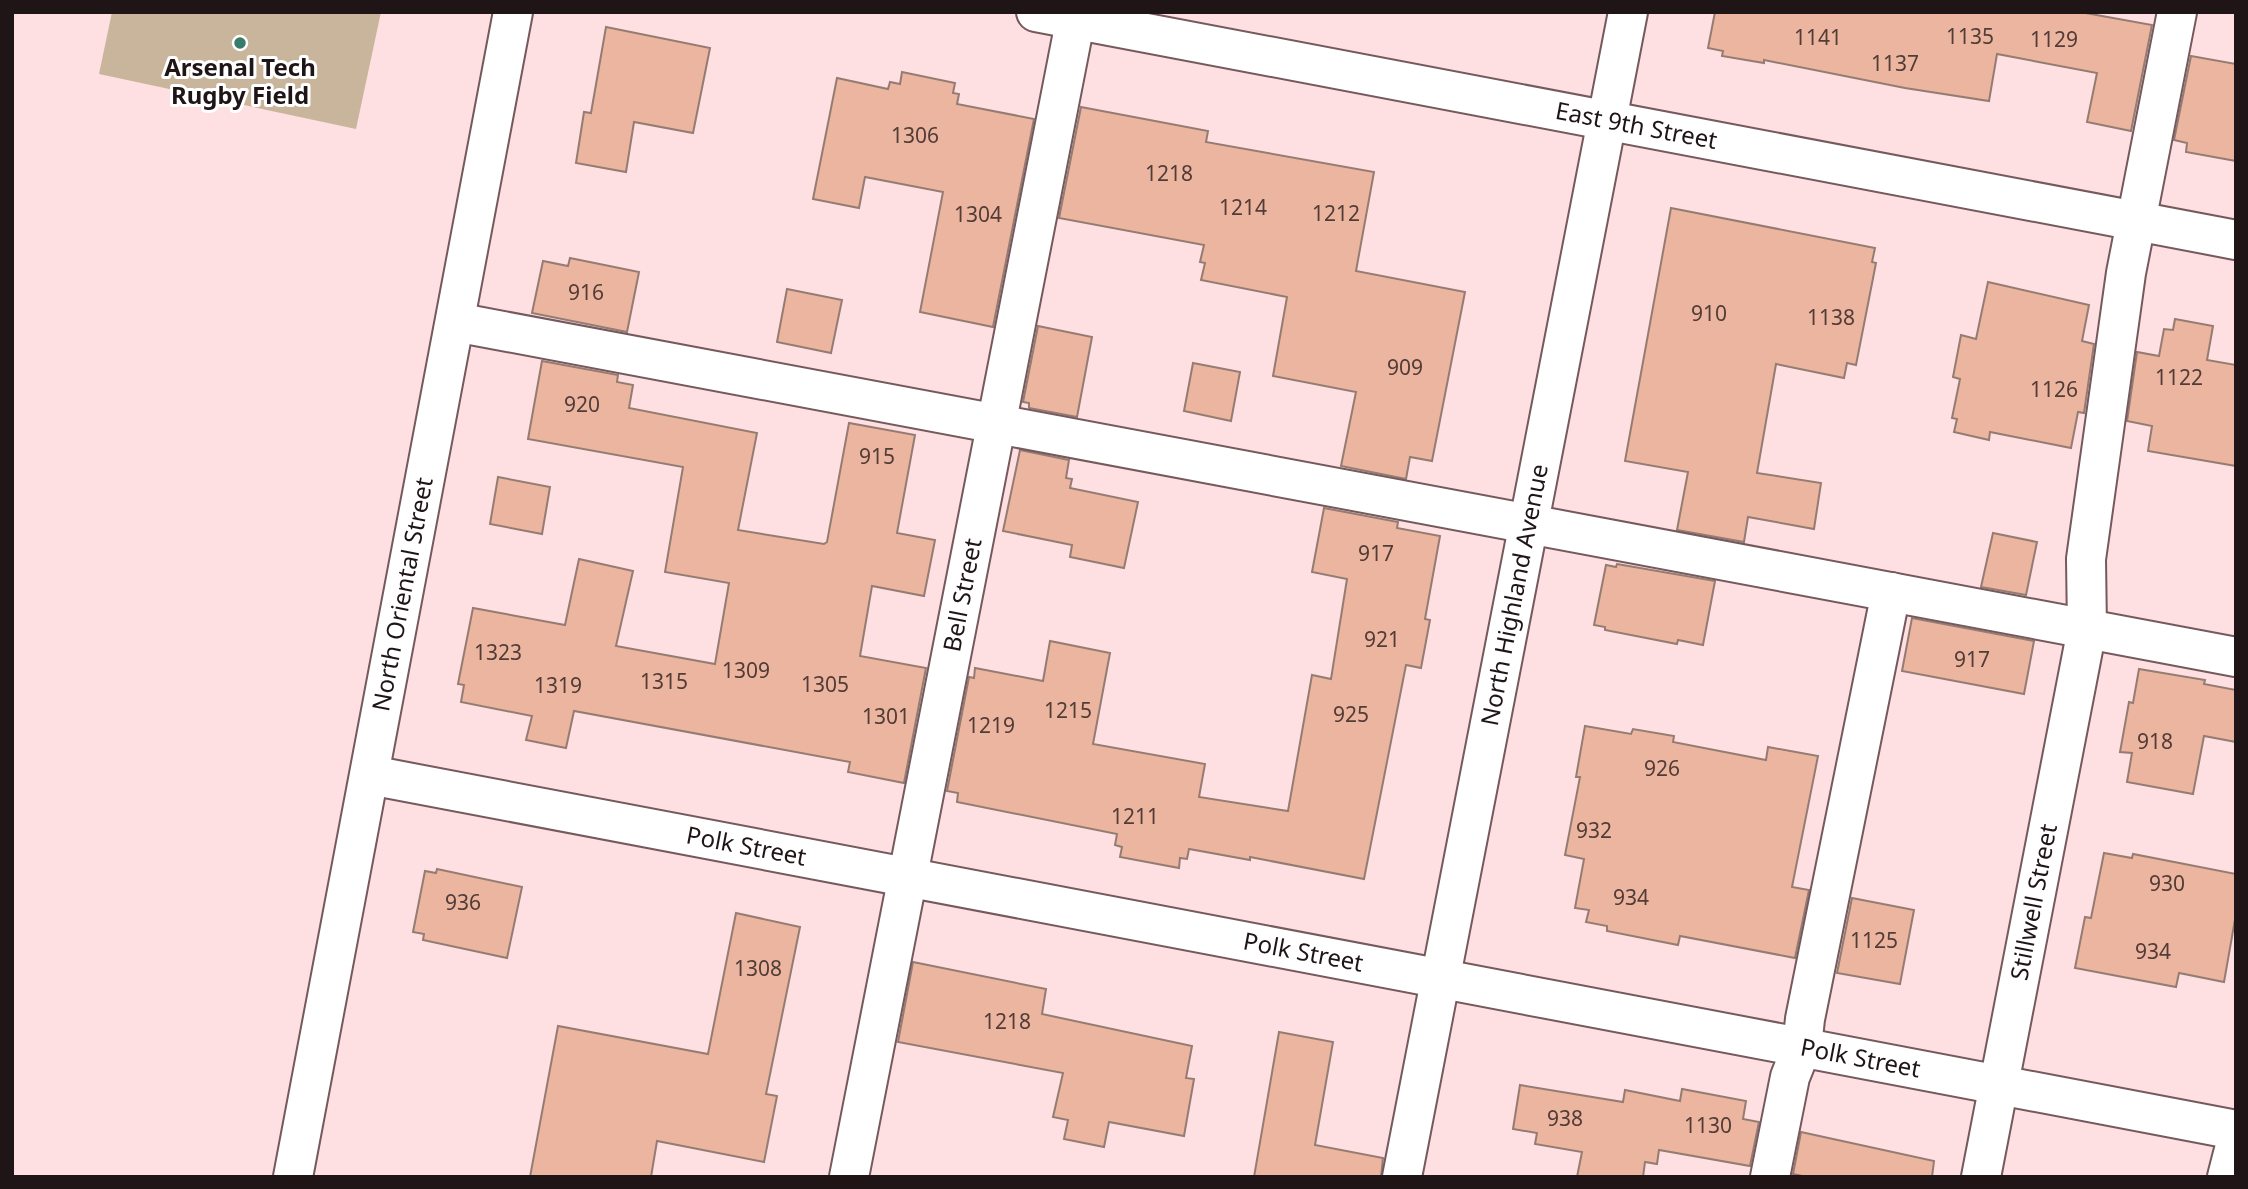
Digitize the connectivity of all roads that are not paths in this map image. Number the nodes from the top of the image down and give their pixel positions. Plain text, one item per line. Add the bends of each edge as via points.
1 (513, 12) edge
2 (1036, 12) edge
3 (1628, 12) edge
4 (2177, 12) edge
5 (1076, 16) edge
6 (1607, 120) junction
7 (2134, 221) junction
8 (2236, 240) edge
9 (455, 322) junction
10 (996, 424) junction
11 (1529, 524) junction
12 (1891, 592) junction
13 (2087, 629) junction
14 (2236, 657) edge
15 (370, 775) junction
16 (907, 877) junction
17 (1439, 978) junction
18 (1802, 1047) junction
19 (1999, 1085) junction
20 (2236, 1130) edge
21 (2236, 1142) edge
22 (293, 1177) edge
23 (849, 1177) edge
24 (1402, 1177) edge
25 (1770, 1177) edge
26 (1981, 1177) edge
27 (2227, 1177) edge

1 - 9 street, North Oriental Street
2 - 5 street, East 9th Street
3 - 6 street, North Highland Avenue
4 - 7 street, Stillwell Street
5 - 6 street, East 9th Street
5 - 10 street, Bell Street
6 - 7 street, East 9th Street
6 - 11 street, North Highland Avenue
7 - 8 street, East 9th Street
7 - 13 street, Stillwell Street via 2086,559
9 - 10 street
9 - 15 street, North Oriental Street
10 - 11 street
10 - 16 street, Bell Street
11 - 12 street
11 - 17 street, North Highland Avenue
12 - 13 street
12 - 18 street
13 - 14 street
13 - 19 street, Stillwell Street
15 - 16 street, Polk Street
15 - 22 street, North Oriental Street
16 - 17 street, Polk Street
16 - 23 street, Bell Street
17 - 18 street, Polk Street
17 - 24 street, North Highland Avenue
18 - 19 street, Polk Street
18 - 25 street via 1790,1077
19 - 20 street, Polk Street
19 - 26 street, Stillwell Street
21 - 27 street

